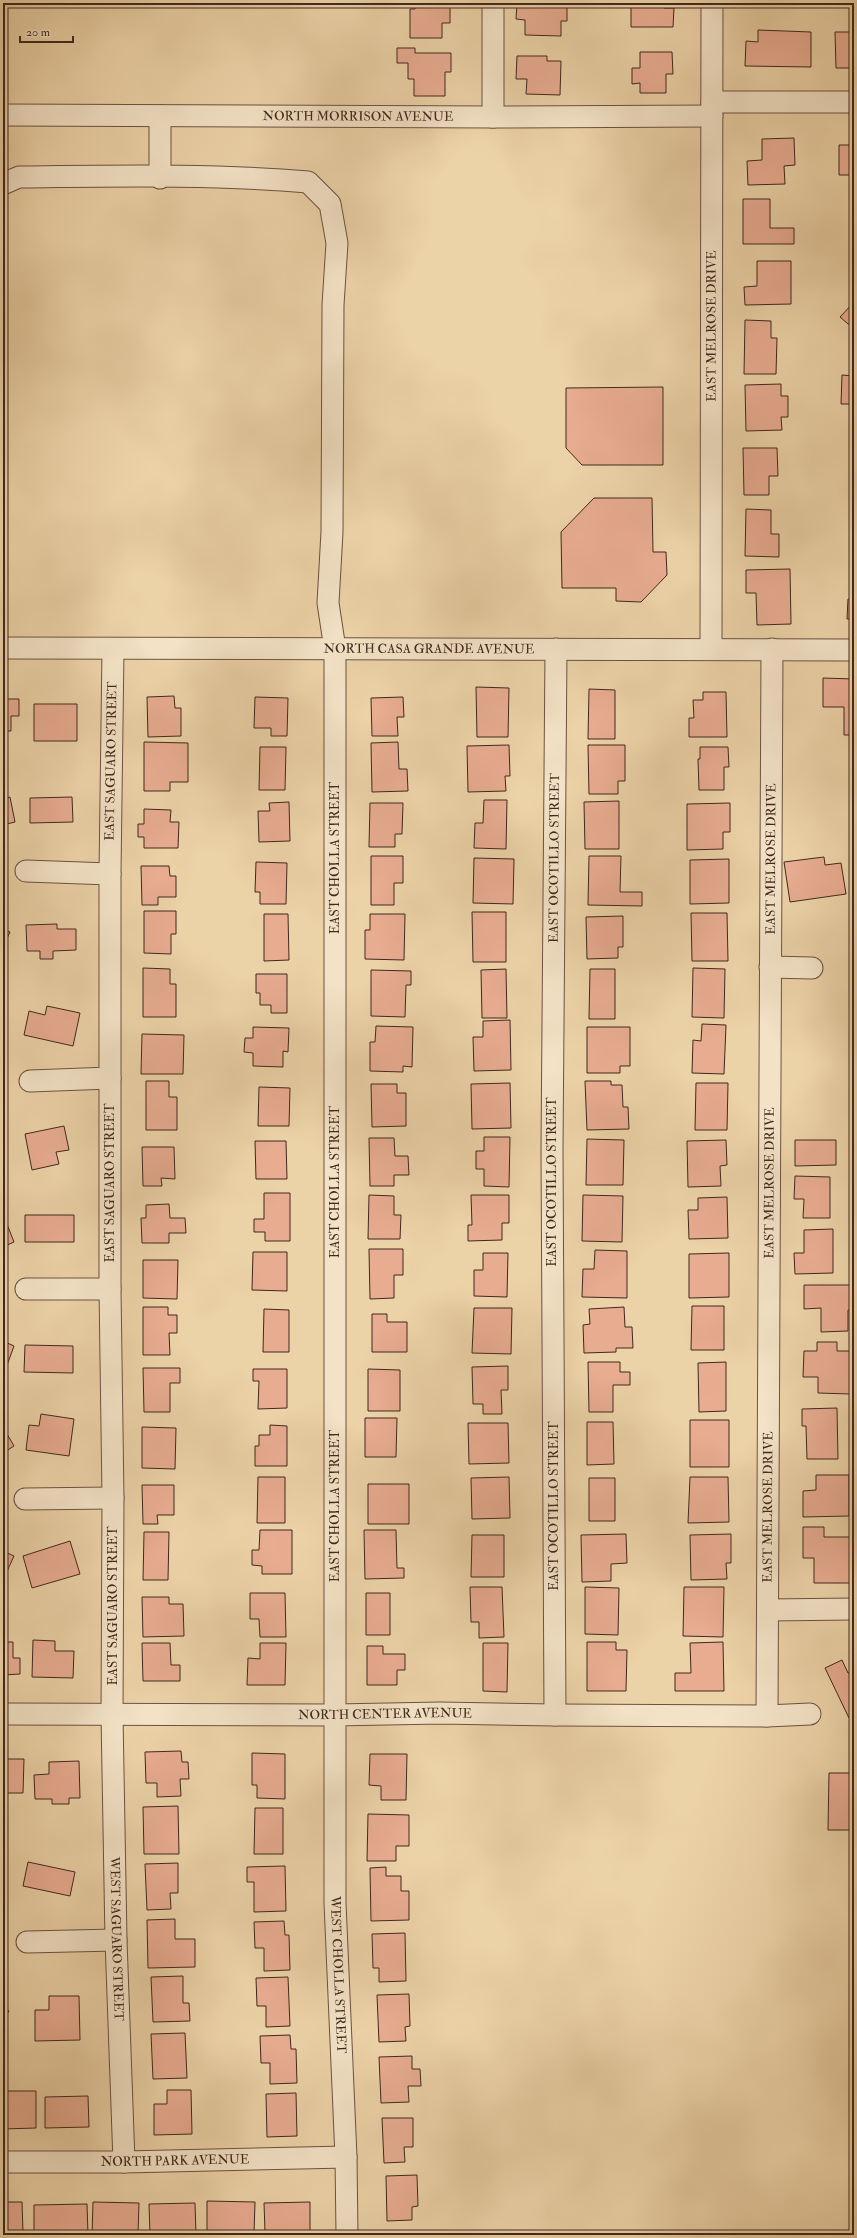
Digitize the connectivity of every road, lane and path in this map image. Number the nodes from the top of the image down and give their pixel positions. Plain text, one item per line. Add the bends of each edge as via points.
1 (493, 3) edge
2 (712, 3) edge
3 (854, 102) edge
4 (712, 109) junction
5 (3, 115) edge
6 (160, 116) junction
7 (492, 117) junction
8 (160, 178) junction
9 (3, 184) edge
10 (3, 648) edge
11 (113, 649) junction
12 (334, 649) junction
13 (556, 649) junction
14 (711, 649) junction
15 (772, 649) junction
16 (854, 650) edge
17 (26, 871) dead end
18 (110, 874) junction
19 (770, 967) junction
20 (812, 968) dead end
21 (110, 1078) junction
22 (30, 1081) dead end
23 (26, 1289) dead end
24 (110, 1289) junction
25 (113, 1498) junction
26 (25, 1499) dead end
27 (854, 1609) edge
28 (768, 1610) junction
29 (3, 1714) edge
30 (810, 1714) dead end
31 (112, 1715) junction
32 (335, 1715) junction
33 (555, 1716) junction
34 (767, 1716) junction
35 (116, 1940) junction
36 (27, 1942) dead end
37 (346, 2157) junction
38 (3, 2162) edge
39 (124, 2162) junction
40 (347, 2235) edge

1 - 7 street
2 - 4 street, EAST MELROSE DRIVE
3 - 4 street, NORTH MORRISON AVENUE
4 - 7 street, NORTH MORRISON AVENUE
4 - 14 street, EAST MELROSE DRIVE
5 - 6 street, NORTH MORRISON AVENUE
6 - 7 street, NORTH MORRISON AVENUE
6 - 8 street
8 - 9 street, EAST CHOLLA STREET via 19,178
8 - 12 street, EAST CHOLLA STREET via 250,177 308,182 330,204 336,243 333,305 332,532 328,603
10 - 11 street, NORTH CASA GRANDE AVENUE
11 - 12 street, NORTH CASA GRANDE AVENUE
11 - 18 street, EAST SAGUARO STREET
12 - 13 street, NORTH CASA GRANDE AVENUE
12 - 32 street, EAST CHOLLA STREET
13 - 14 street, NORTH CASA GRANDE AVENUE
13 - 33 street, EAST OCOTILLO STREET via 552,1150
14 - 15 street, NORTH CASA GRANDE AVENUE
15 - 16 street, NORTH CASA GRANDE AVENUE
15 - 19 street, EAST MELROSE DRIVE
17 - 18 street
18 - 21 street, EAST SAGUARO STREET
19 - 20 street
19 - 28 street, EAST MELROSE DRIVE
21 - 22 street
21 - 24 street, EAST SAGUARO STREET
23 - 24 street
24 - 25 street, EAST SAGUARO STREET
25 - 26 street
25 - 31 street, EAST SAGUARO STREET
27 - 28 street
28 - 34 street, EAST MELROSE DRIVE
29 - 31 street, NORTH CENTER AVENUE
30 - 34 street, NORTH CENTER AVENUE
31 - 32 street, NORTH CENTER AVENUE
31 - 35 street, WEST SAGUARO STREET
32 - 33 street, NORTH CENTER AVENUE via 440,1713
32 - 37 street, WEST CHOLLA STREET via 334,1903
33 - 34 street, NORTH CENTER AVENUE
35 - 36 street
35 - 39 street, WEST SAGUARO STREET
37 - 39 street, NORTH PARK AVENUE
37 - 40 street, WEST CHOLLA STREET
38 - 39 street, NORTH PARK AVENUE

